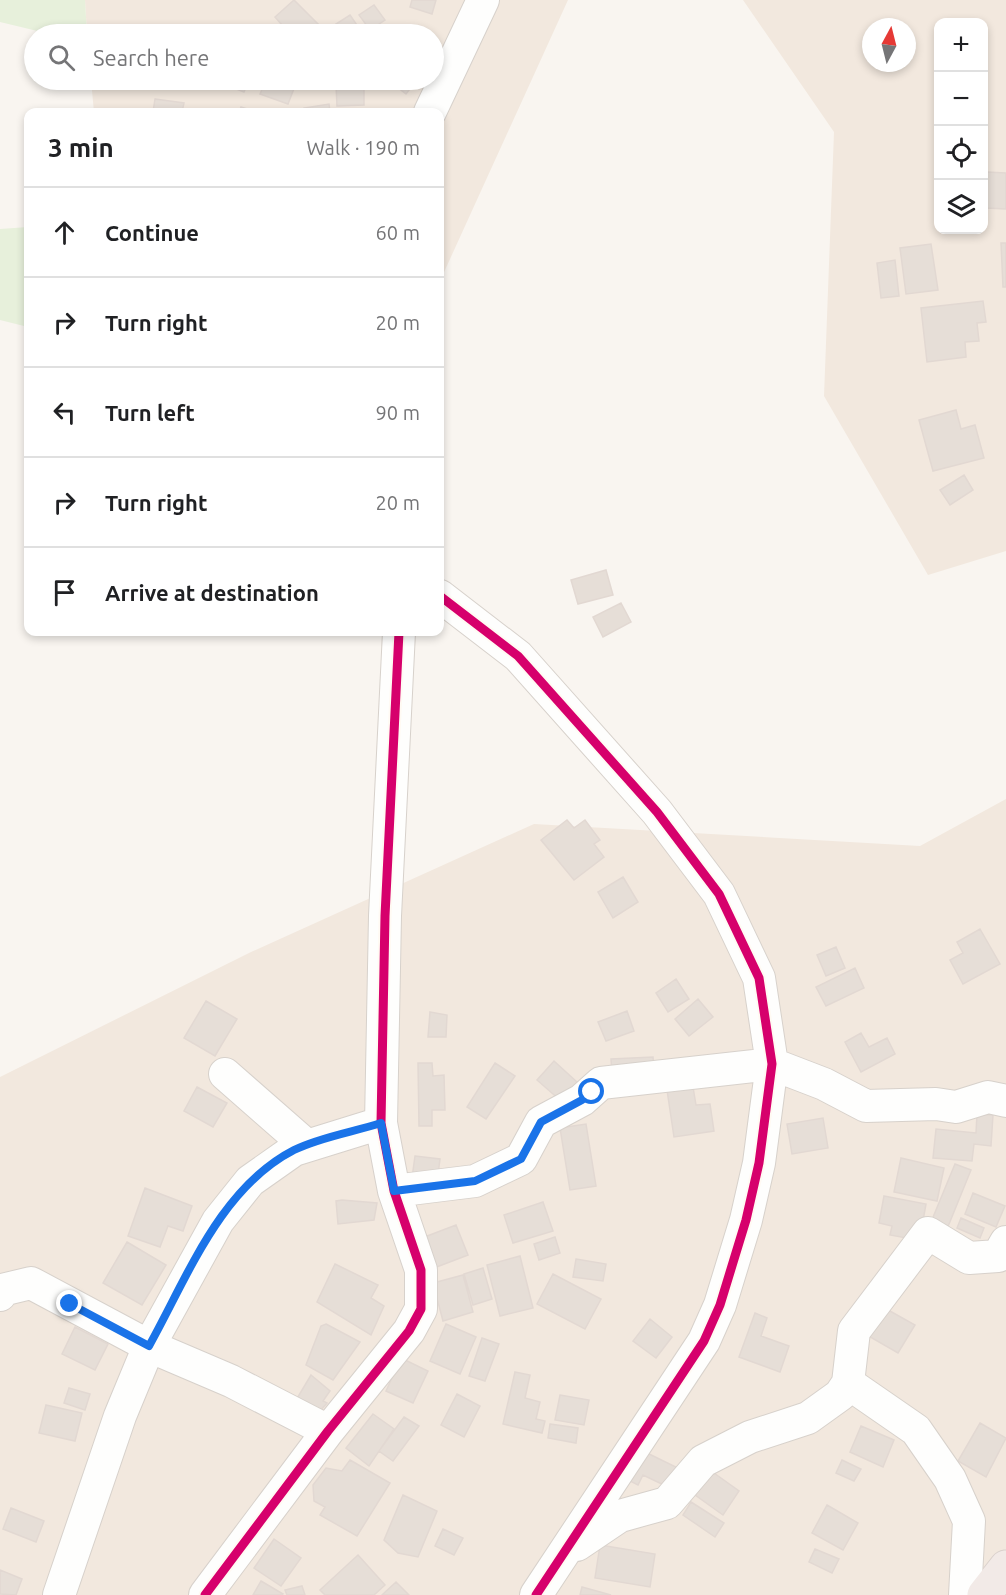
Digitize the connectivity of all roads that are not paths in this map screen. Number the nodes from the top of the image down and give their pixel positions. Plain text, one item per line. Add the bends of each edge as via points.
1 (483, 0) edge
2 (444, 82) edge
3 (440, 90) edge
4 (432, 108) edge
5 (444, 599) edge
6 (399, 636) edge
7 (772, 1065) junction
8 (225, 1074) dead end
9 (1006, 1101) edge
10 (381, 1123) junction
11 (306, 1146) junction
12 (394, 1191) junction
13 (1006, 1242) edge
14 (0, 1295) edge
15 (149, 1346) junction
16 (848, 1383) junction
17 (328, 1431) junction
18 (564, 1553) junction
19 (1006, 1567) edge
20 (60, 1595) edge
21 (205, 1595) edge
22 (536, 1595) edge
23 (965, 1595) edge
24 (984, 1595) edge

1 - 2 street
3 - 4 street
5 - 7 street via 518,656 657,812 719,894 759,978
6 - 10 street via 385,916
7 - 9 street via 824,1084 866,1107 956,1107 988,1097
7 - 12 street via 602,1083 582,1100 541,1122 521,1159 475,1181
7 - 18 street via 759,1163 720,1305 697,1351
8 - 11 street
10 - 11 street
10 - 12 street
11 - 15 street via 269,1165 250,1181 218,1221
12 - 17 street via 422,1270 421,1309 409,1331
13 - 16 street via 998,1256 969,1258 928,1233 854,1331
14 - 15 street via 2,1290 31,1283
15 - 17 street via 231,1381
15 - 20 street via 120,1416
16 - 18 street via 840,1395 808,1418 750,1437 703,1461 667,1503 620,1516
16 - 23 street via 916,1430 950,1479 969,1521
17 - 21 street
18 - 22 street
19 - 24 highway

